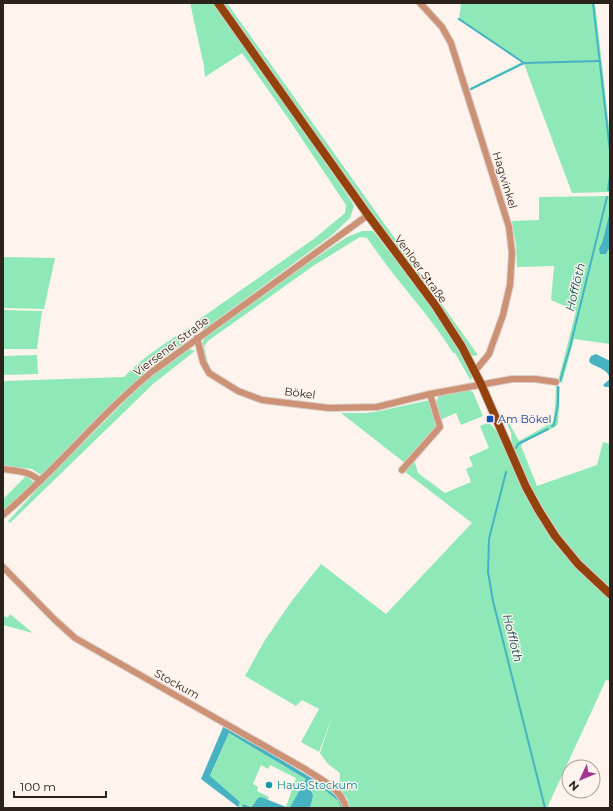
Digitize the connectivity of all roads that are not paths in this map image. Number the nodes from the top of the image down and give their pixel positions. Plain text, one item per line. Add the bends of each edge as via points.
1 (218, 3) edge
2 (420, 3) edge
3 (368, 215) junction
4 (197, 338) junction
5 (474, 371) junction
6 (556, 382) dead end
7 (481, 384) junction
8 (430, 394) junction
9 (3, 470) edge
10 (402, 470) dead end
11 (40, 481) junction
12 (3, 515) edge
13 (3, 567) edge
14 (610, 594) edge
15 (346, 808) edge

1 - 3 main road, Venloer Straße
2 - 5 street, Hagwinkel via 442,26 451,43 509,227 511,272 503,315 489,354
3 - 4 street, Viersener Straße
3 - 5 main road, Venloer Straße via 435,305
4 - 8 street, Bökel via 203,362 209,373 238,391 262,400 329,408 377,407
4 - 11 street, Viersener Straße via 140,382
5 - 7 main road, Venloer Straße
6 - 7 street, Bökel via 520,378
7 - 8 street, Bökel
7 - 14 main road, Venloer Straße via 514,462 538,509 555,536 578,564
8 - 10 street via 440,427
9 - 11 street via 26,472
11 - 12 street, Viersener Straße
13 - 15 street, Stockum via 75,638 305,769 337,791

